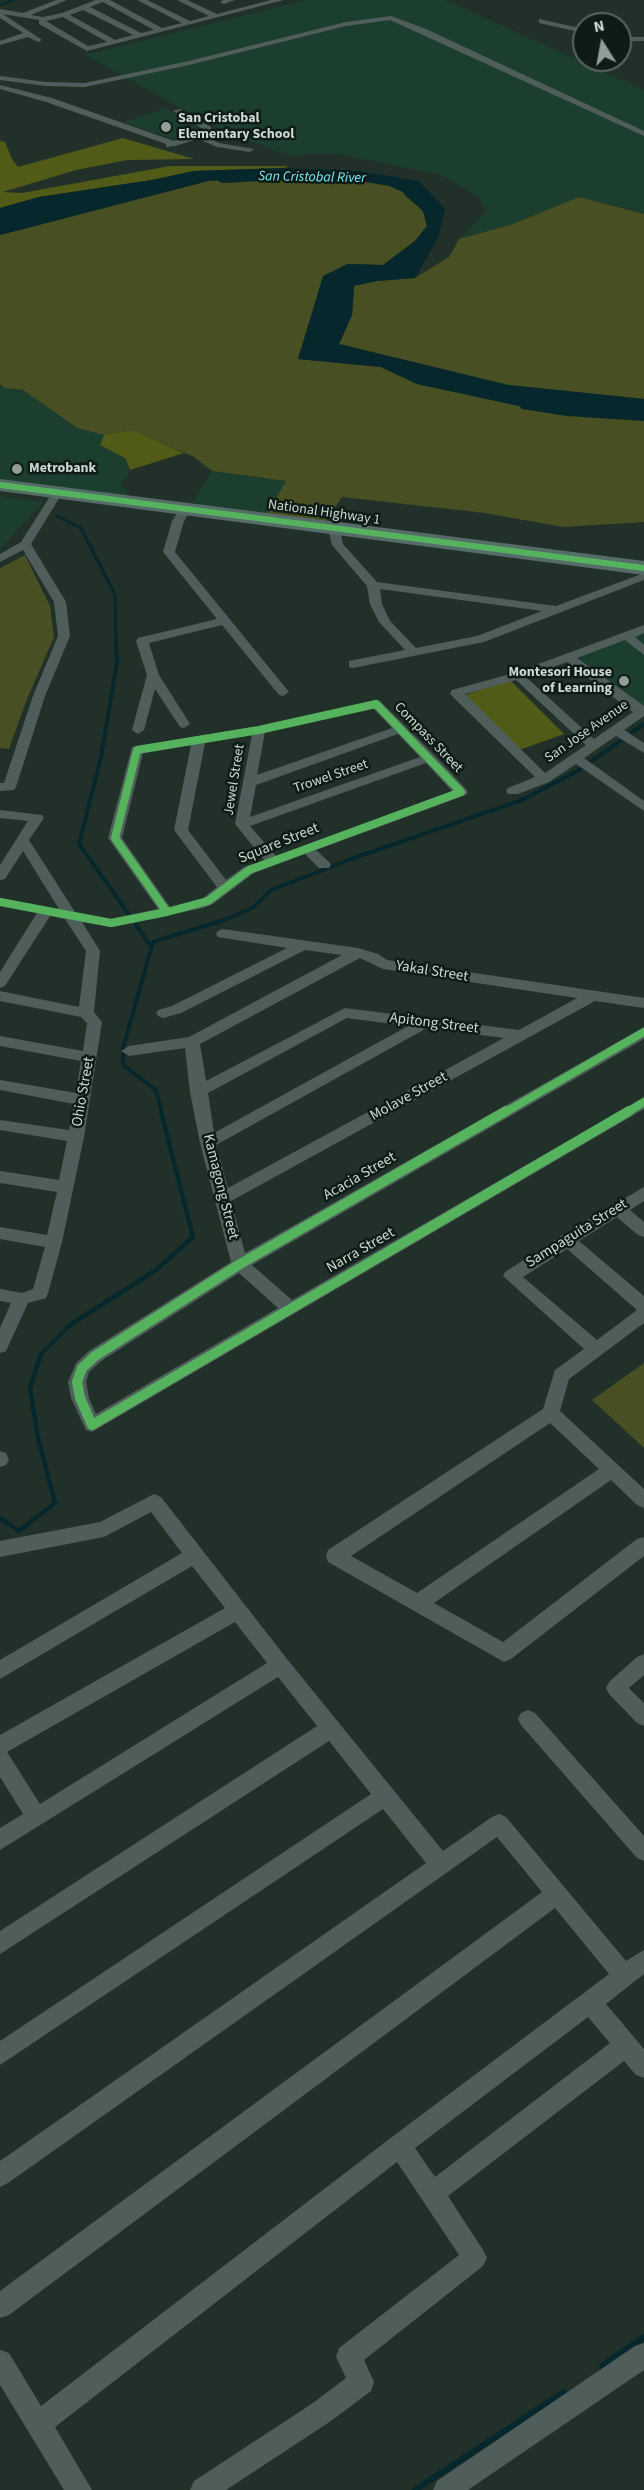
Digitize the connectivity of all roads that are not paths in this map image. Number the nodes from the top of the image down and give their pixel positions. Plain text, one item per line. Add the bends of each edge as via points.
1 (63, 0) edge
2 (103, 0) edge
3 (141, 0) edge
4 (181, 0) edge
5 (280, 0) edge
6 (225, 1) edge
7 (83, 7) junction
8 (240, 10) junction
9 (0, 13) edge
10 (26, 14) junction
11 (64, 15) junction
12 (216, 16) junction
13 (43, 19) junction
14 (4, 21) edge
15 (542, 21) dead end
16 (189, 23) junction
17 (572, 28) edge
18 (160, 30) junction
19 (29, 34) junction
20 (139, 35) junction
21 (38, 40) dead end
22 (114, 42) junction
23 (0, 43) edge
24 (0, 78) edge
25 (0, 87) edge
26 (177, 111) dead end
27 (644, 134) edge
28 (199, 136) junction
29 (250, 149) dead end
30 (0, 485) edge
31 (58, 492) junction
32 (185, 508) junction
33 (333, 529) junction
34 (25, 544) junction
35 (0, 559) edge
36 (644, 568) edge
37 (644, 576) edge
38 (373, 585) junction
39 (558, 609) junction
40 (224, 621) junction
41 (644, 629) edge
42 (627, 636) junction
43 (644, 651) edge
44 (413, 652) junction
45 (568, 657) junction
46 (353, 664) dead end
47 (153, 675) junction
48 (518, 676) junction
49 (283, 692) dead end
50 (642, 711) edge
51 (184, 724) dead end
52 (259, 729) junction
53 (401, 729) junction
54 (615, 729) junction
55 (138, 730) dead end
56 (199, 739) junction
57 (593, 745) junction
58 (644, 749) edge
59 (429, 758) junction
60 (575, 758) junction
61 (544, 779) junction
62 (248, 783) junction
63 (0, 787) edge
64 (513, 791) dead end
65 (461, 792) joint
66 (644, 807) edge
67 (0, 814) edge
68 (242, 824) junction
69 (23, 841) junction
70 (306, 848) junction
71 (272, 860) junction
72 (324, 865) dead end
73 (0, 876) edge
74 (225, 888) junction
75 (0, 902) edge
76 (46, 911) junction
77 (167, 912) junction
78 (72, 916) junction
79 (223, 934) dead end
80 (304, 945) junction
81 (358, 953) junction
82 (0, 983) edge
83 (594, 995) junction
84 (0, 996) edge
85 (644, 1003) edge
86 (87, 1013) junction
87 (163, 1013) dead end
88 (425, 1023) junction
89 (644, 1032) edge
90 (522, 1035) junction
91 (0, 1041) edge
92 (192, 1042) junction
93 (129, 1051) dead end
94 (90, 1058) junction
95 (0, 1085) edge
96 (198, 1092) junction
97 (82, 1100) junction
98 (644, 1102) edge
99 (0, 1125) edge
100 (76, 1137) junction
101 (208, 1143) junction
102 (0, 1177) edge
103 (65, 1187) junction
104 (644, 1193) edge
105 (222, 1199) junction
106 (618, 1209) junction
107 (644, 1231) edge
108 (0, 1233) edge
109 (567, 1240) junction
110 (54, 1242) junction
111 (240, 1264) junction
112 (0, 1296) edge
113 (22, 1299) junction
114 (644, 1306) edge
115 (291, 1309) junction
116 (644, 1314) edge
117 (0, 1346) edge
118 (595, 1348) junction
119 (551, 1413) junction
120 (92, 1425) joint
121 (612, 1470) junction
122 (644, 1500) edge
123 (644, 1545) edge
124 (0, 1550) edge
125 (195, 1555) junction
126 (418, 1603) junction
127 (238, 1610) junction
128 (644, 1664) edge
129 (280, 1665) junction
130 (0, 1670) edge
131 (644, 1717) edge
132 (528, 1719) dead end
133 (331, 1728) junction
134 (0, 1746) edge
135 (0, 1759) edge
136 (386, 1796) junction
137 (38, 1817) junction
138 (0, 1840) edge
139 (644, 1851) edge
140 (440, 1864) junction
141 (557, 1893) junction
142 (0, 1943) edge
143 (644, 1961) edge
144 (625, 1976) junction
145 (590, 2002) junction
146 (626, 2045) junction
147 (0, 2054) edge
148 (644, 2067) edge
149 (400, 2145) junction
150 (0, 2175) edge
151 (432, 2194) junction
152 (0, 2306) edge
153 (644, 2355) edge
154 (0, 2362) edge
155 (38, 2424) junction
156 (79, 2490) edge
157 (203, 2490) edge
158 (446, 2490) edge

1 - 10 street
2 - 7 street
2 - 18 street
3 - 16 street
4 - 12 street
5 - 8 street
6 - 8 street
7 - 11 street
7 - 20 street
8 - 12 street
9 - 10 street
9 - 14 street
10 - 13 street
11 - 13 street
11 - 22 street
12 - 16 street
13 - 22 street via 42,22 87,49
14 - 19 street
15 - 17 street
16 - 18 street
18 - 20 street
19 - 21 street
19 - 23 street
20 - 22 street
24 - 27 street via 85,85 346,24 391,18
25 - 28 street via 49,100 172,144
26 - 28 street via 208,129
28 - 29 street via 217,145
30 - 31 highway, National Highway 1
31 - 32 highway, National Highway 1
31 - 34 street
32 - 33 highway, National Highway 1
32 - 40 street via 169,552
33 - 36 highway, National Highway 1
33 - 38 street via 338,545
34 - 35 street
34 - 63 street via 60,602 64,636 39,696 9,788
37 - 39 street
38 - 39 street
38 - 44 street via 376,604 385,622
39 - 44 street via 480,639
40 - 47 street via 142,641
40 - 49 street
41 - 42 street
42 - 43 street
42 - 45 street
44 - 46 street
45 - 48 street
45 - 50 street
47 - 51 street
47 - 55 street
48 - 57 street
48 - 61 street via 456,693
50 - 54 street, San Jose Avenue
52 - 53 street, Compass Street via 376,704
52 - 56 street
52 - 62 street, Jewel Street
53 - 59 street, Compass Street
53 - 62 street
54 - 57 street, San Jose Avenue
54 - 58 street
56 - 74 street via 180,830
56 - 77 street via 137,750 115,832 115,838
57 - 60 street, San Jose Avenue
59 - 65 street, Compass Street
59 - 68 street, Trowel Street
60 - 61 street, San Jose Avenue
60 - 66 street
61 - 64 street, San Jose Avenue
62 - 68 street, Jewel Street
65 - 70 street, Square Street
67 - 69 street via 37,819
68 - 71 street, Jewel Street
69 - 73 street
69 - 78 street, Ohio Street
70 - 71 street, Square Street
70 - 72 street
71 - 74 street, Square Street via 249,870
74 - 77 street, Square Street via 198,906
75 - 76 street
76 - 78 street
76 - 82 street
77 - 78 street, Square Street via 111,923
78 - 86 street, Ohio Street via 93,951
79 - 80 street, Yakal Street
80 - 81 street, Yakal Street
80 - 87 street
81 - 83 street, Yakal Street via 391,966
81 - 92 street
83 - 85 street, Yakal Street
83 - 90 street, Molave Street
84 - 86 street
86 - 94 street, Ohio Street via 95,1022
88 - 90 street, Apitong Street
88 - 96 street, Apitong Street via 345,1013
88 - 101 street
89 - 111 street, Acacia Street
90 - 105 street, Molave Street
91 - 94 street
92 - 93 street
92 - 96 street, Kamagong Street
94 - 97 street, Ohio Street
95 - 97 street
96 - 101 street, Kamagong Street
97 - 100 street, Ohio Street
98 - 115 street, Narra Street
99 - 100 street
100 - 103 street, Ohio Street
101 - 105 street, Kamagong Street
102 - 103 street
103 - 110 street, Ohio Street
104 - 106 street, Sampaguita Street
105 - 111 street, Kamagong Street
106 - 107 street
106 - 109 street, Sampaguita Street
108 - 110 street
109 - 114 street
109 - 118 street, Sampaguita Street via 511,1276
110 - 113 street, Ohio Street via 40,1293
111 - 115 street
111 - 120 street, Acacia Street via 82,1368 77,1382
112 - 113 street
113 - 117 street, Ohio Street
115 - 120 street, Narra Street
116 - 118 street
118 - 119 street via 561,1375
119 - 121 street
119 - 126 street via 335,1556
121 - 122 street
121 - 126 street
123 - 126 street via 504,1653
124 - 125 street via 104,1529 154,1502
125 - 127 street
125 - 130 street
127 - 129 street
127 - 134 street
128 - 131 street via 616,1688
129 - 133 street
129 - 137 street
132 - 139 street
133 - 136 street
133 - 142 street
135 - 137 street
136 - 140 street
136 - 147 street
137 - 138 street
140 - 141 street via 499,1824
140 - 150 street
141 - 144 street
141 - 152 street
143 - 144 street
144 - 145 street
145 - 146 street
145 - 149 street
146 - 148 street
146 - 151 street
149 - 151 street
149 - 155 street
151 - 157 street via 475,2258 348,2357 362,2382
153 - 158 street
154 - 155 street
155 - 156 street

